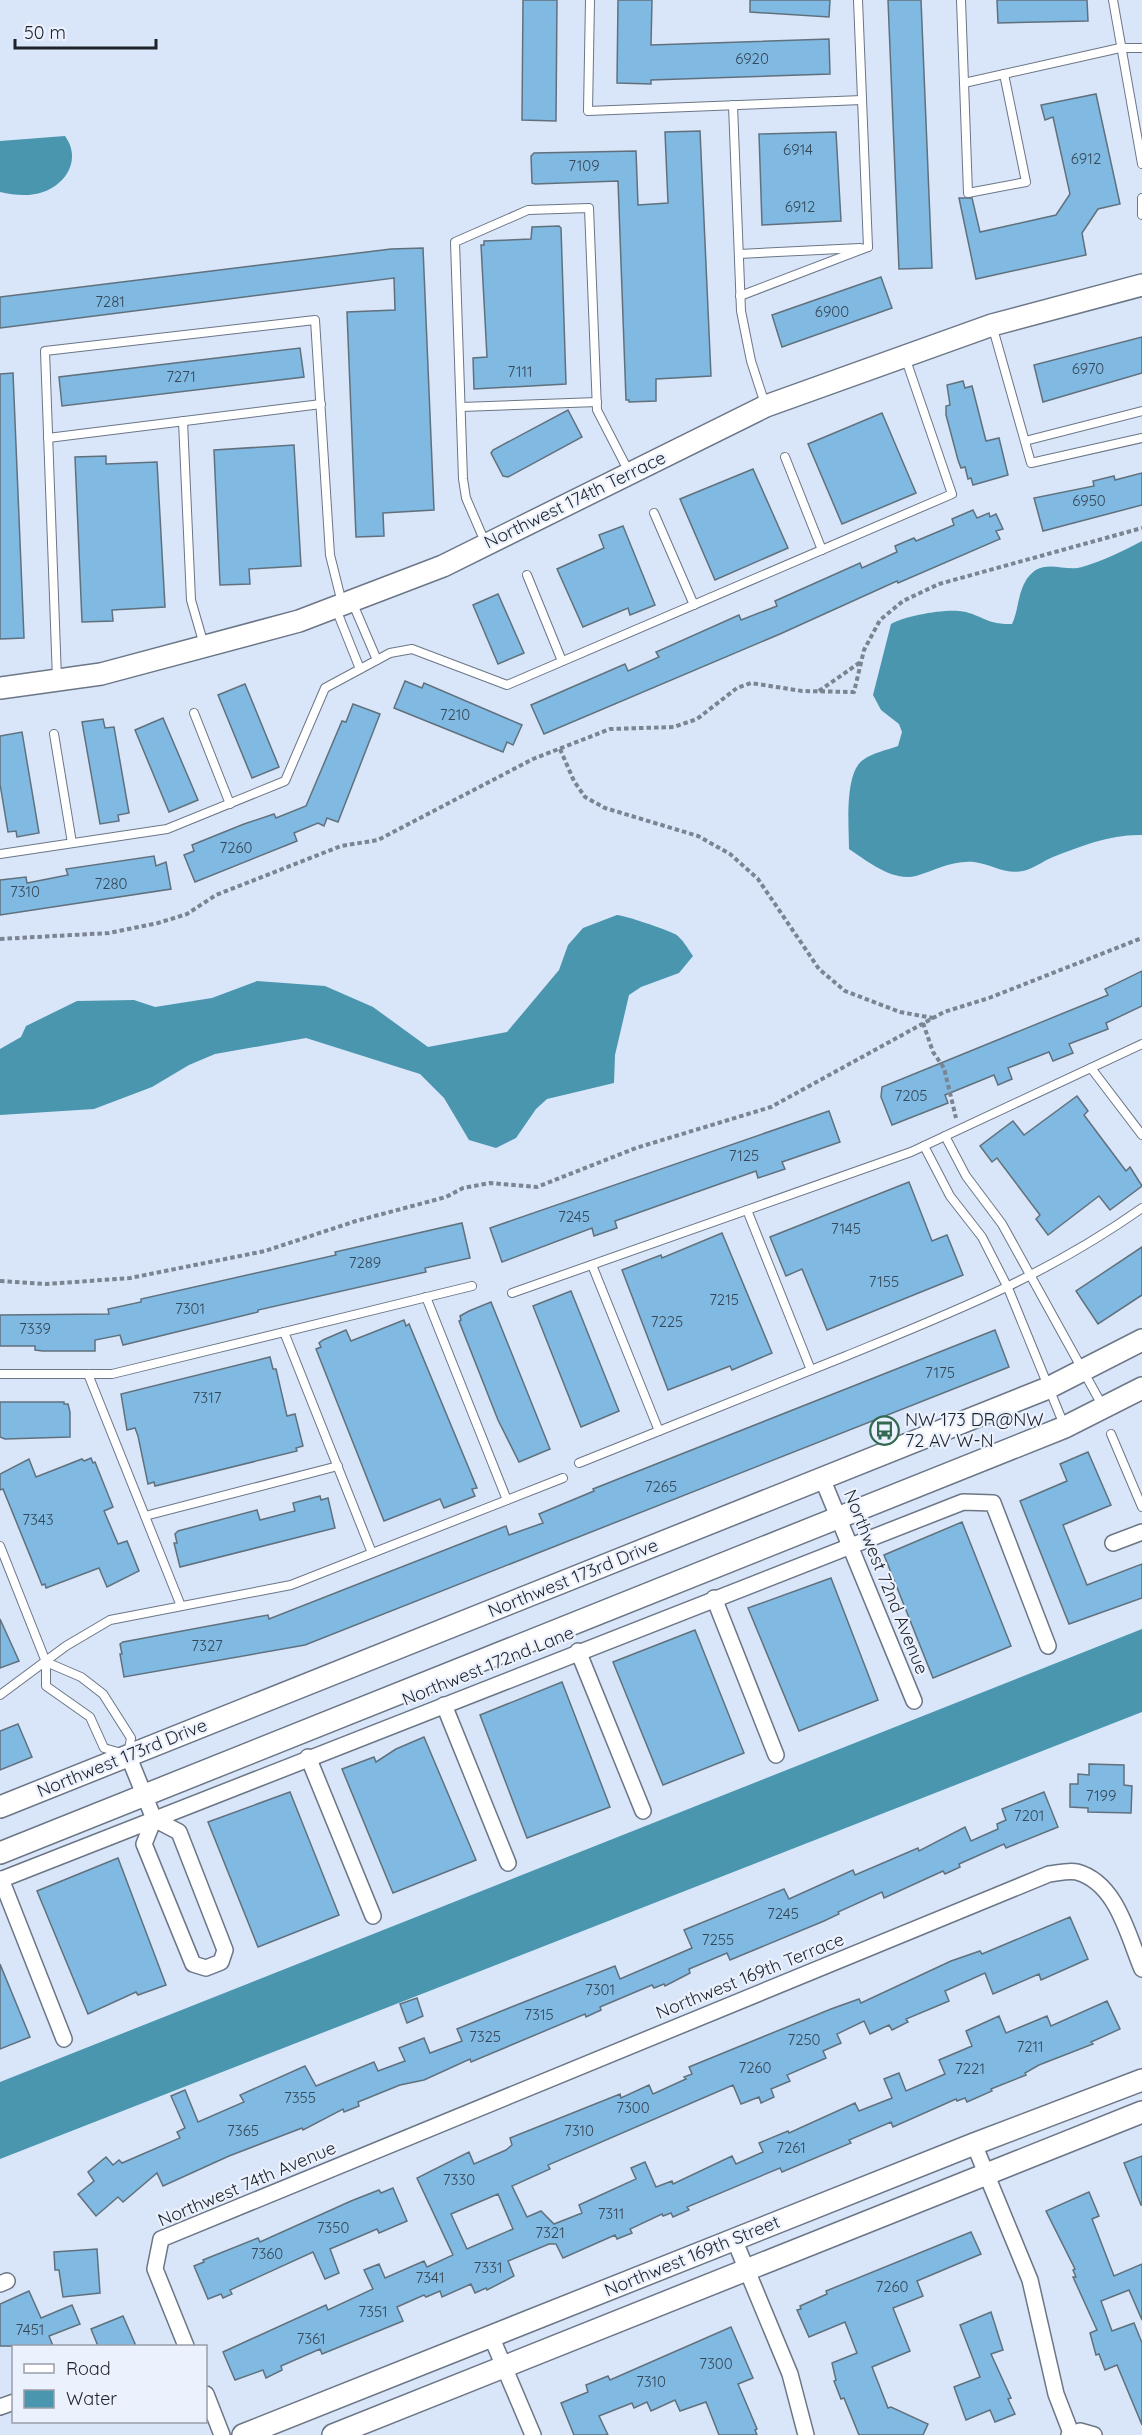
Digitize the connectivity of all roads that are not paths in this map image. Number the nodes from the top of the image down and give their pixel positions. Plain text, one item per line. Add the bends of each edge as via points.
1 (590, 0) edge
2 (858, 0) edge
3 (961, 0) edge
4 (1113, 0) edge
5 (1120, 48) junction
6 (1142, 48) edge
7 (1004, 74) junction
8 (964, 83) junction
9 (862, 100) junction
10 (733, 105) junction
11 (1142, 164) edge
12 (1142, 198) edge
13 (1142, 215) edge
14 (868, 247) junction
15 (739, 254) junction
16 (1142, 285) edge
17 (740, 296) junction
18 (992, 325) junction
19 (904, 356) junction
20 (597, 402) junction
21 (321, 404) junction
22 (766, 406) junction
23 (461, 407) junction
24 (1142, 411) edge
25 (183, 421) junction
26 (48, 438) junction
27 (1142, 438) edge
28 (1025, 441) junction
29 (784, 457) dead end
30 (629, 474) junction
31 (654, 513) dead end
32 (486, 544) junction
33 (822, 550) junction
34 (527, 575) dead end
35 (343, 604) junction
36 (694, 605) junction
37 (205, 646) junction
38 (377, 660) junction
39 (562, 661) junction
40 (360, 669) junction
41 (57, 680) junction
42 (0, 688) edge
43 (194, 713) dead end
44 (54, 734) dead end
45 (230, 804) junction
46 (72, 843) junction
47 (0, 854) edge
48 (1142, 1044) edge
49 (1091, 1068) junction
50 (1142, 1135) edge
51 (945, 1136) junction
52 (924, 1146) junction
53 (1142, 1208) edge
54 (747, 1210) junction
55 (592, 1265) junction
56 (1031, 1276) junction
57 (472, 1286) dead end
58 (1008, 1288) junction
59 (512, 1293) dead end
60 (426, 1297) junction
61 (284, 1332) junction
62 (1142, 1340) edge
63 (811, 1370) junction
64 (1084, 1371) junction
65 (0, 1374) edge
66 (88, 1374) junction
67 (1048, 1388) junction
68 (1142, 1388) edge
69 (1104, 1409) junction
70 (1065, 1427) junction
71 (659, 1431) junction
72 (1111, 1434) dead end
73 (579, 1463) dead end
74 (338, 1466) junction
75 (563, 1478) dead end
76 (822, 1478) junction
77 (507, 1500) junction
78 (1142, 1508) edge
79 (145, 1516) junction
80 (838, 1517) junction
81 (1142, 1532) edge
82 (1113, 1543) dead end
83 (0, 1546) edge
84 (851, 1547) junction
85 (372, 1553) junction
86 (714, 1598) junction
87 (181, 1606) junction
88 (1048, 1646) dead end
89 (578, 1651) junction
90 (46, 1662) junction
91 (0, 1695) edge
92 (914, 1701) dead end
93 (444, 1705) junction
94 (128, 1755) junction
95 (776, 1755) dead end
96 (308, 1757) junction
97 (142, 1795) junction
98 (0, 1807) edge
99 (643, 1811) dead end
100 (154, 1819) junction
101 (0, 1853) edge
102 (507, 1863) dead end
103 (0, 1880) edge
104 (373, 1916) dead end
105 (1142, 1969) edge
106 (64, 2039) dead end
107 (1142, 2080) edge
108 (1142, 2112) edge
109 (419, 2133) joint
110 (974, 2144) junction
111 (987, 2175) junction
112 (734, 2239) junction
113 (747, 2270) junction
114 (492, 2336) junction
115 (186, 2345) edge
116 (505, 2367) junction
117 (207, 2397) edge
118 (1070, 2434) edge
119 (222, 2435) edge
120 (243, 2435) edge
121 (333, 2435) edge
122 (533, 2435) edge
123 (806, 2435) edge
124 (1094, 2435) edge

1 - 10 lane via 588,111
2 - 9 lane
3 - 8 lane
4 - 5 lane
5 - 6 lane
5 - 7 lane
5 - 11 lane
7 - 8 lane
7 - 8 lane via 1026,183 968,193
9 - 10 lane
9 - 14 lane
10 - 15 lane
12 - 13 lane
14 - 15 lane
14 - 17 lane
15 - 17 lane
16 - 18 street, Northwest 174th Terrace
17 - 22 lane via 751,361
18 - 19 street, Northwest 174th Terrace
18 - 28 lane
19 - 22 street, Northwest 174th Terrace
19 - 33 lane via 952,494
20 - 23 lane
20 - 23 lane via 589,208 528,210 455,242
20 - 30 lane via 597,410
21 - 25 lane
21 - 26 lane via 315,320 45,351
21 - 35 lane via 330,555
22 - 30 street, Northwest 174th Terrace
23 - 32 lane via 466,498
24 - 28 lane
25 - 26 lane
25 - 37 lane via 191,600
26 - 41 lane
27 - 28 lane via 1031,463
29 - 33 lane
30 - 32 street, Northwest 174th Terrace
31 - 36 lane
32 - 35 street, Northwest 174th Terrace via 442,566
33 - 36 lane
34 - 39 lane
35 - 37 street, Northwest 174th Terrace via 299,621
35 - 38 lane
35 - 40 lane
36 - 39 lane
37 - 41 street, Northwest 174th Terrace via 101,674
38 - 39 lane via 412,648 507,685
38 - 40 lane
40 - 45 lane via 325,688 285,781
41 - 42 street, Northwest 174th Terrace
43 - 45 lane
44 - 46 lane
45 - 46 lane via 167,829
46 - 47 lane
48 - 49 lane
49 - 50 lane
49 - 51 lane
51 - 52 lane
51 - 56 lane via 966,1176 1002,1224
52 - 54 lane
52 - 58 lane via 950,1196 982,1237
53 - 56 lane
54 - 55 lane
54 - 63 lane
55 - 59 lane
55 - 71 lane
56 - 58 lane
56 - 64 lane
57 - 60 lane
58 - 63 lane
58 - 67 lane
60 - 61 lane
60 - 77 lane
61 - 66 lane via 112,1374
61 - 74 lane
62 - 64 street, Northwest 173rd Drive
63 - 71 lane
64 - 67 street, Northwest 173rd Drive
64 - 69 lane
65 - 66 lane
66 - 79 lane
67 - 70 lane
67 - 76 street, Northwest 173rd Drive
68 - 69 street
69 - 70 street
70 - 80 street
71 - 73 lane
72 - 78 lane
74 - 79 lane
74 - 85 lane
75 - 77 lane
76 - 80 street, Northwest 72nd Avenue
76 - 94 street, Northwest 173rd Drive
77 - 85 lane
79 - 87 lane
80 - 84 street, Northwest 72nd Avenue
80 - 97 street
81 - 82 street
83 - 90 lane
84 - 86 street, Northwest 172nd Lane
84 - 88 street, Northwest 172nd Lane via 963,1502 993,1503
84 - 92 street, Northwest 72nd Avenue
85 - 87 lane via 291,1585
86 - 89 street, Northwest 172nd Lane
86 - 95 street
87 - 90 lane via 110,1620
89 - 93 street, Northwest 172nd Lane
89 - 99 street
90 - 91 lane
90 - 94 lane via 81,1677 103,1694 131,1738
90 - 94 lane via 46,1686 90,1717 104,1748
93 - 96 street, Northwest 172nd Lane
93 - 102 street
94 - 97 street
94 - 98 street, Northwest 173rd Drive
96 - 100 street, Northwest 172nd Lane
96 - 104 street
97 - 100 street
97 - 101 street
100 - 100 street via 144,1844 193,1964 206,1968 221,1962 225,1950 179,1832
100 - 103 street, Northwest 172nd Lane
103 - 106 street
105 - 109 street, Northwest 169th Terrace via 1111,1896 1097,1881 1076,1871 1049,1874
107 - 110 street, Northwest 169th Street
108 - 111 street, Northwest 169th Street
109 - 115 street, Northwest 74th Avenue via 161,2239 155,2269
110 - 111 street
110 - 112 street, Northwest 169th Street
111 - 113 street, Northwest 169th Street
111 - 118 street via 1030,2280 1056,2394
112 - 113 street
112 - 114 street, Northwest 169th Street
113 - 116 street, Northwest 169th Street
113 - 123 street via 790,2374
114 - 116 street
114 - 120 street, Northwest 169th Street
116 - 121 street, Northwest 169th Street
116 - 122 street
117 - 119 street
118 - 124 street via 1080,2431

